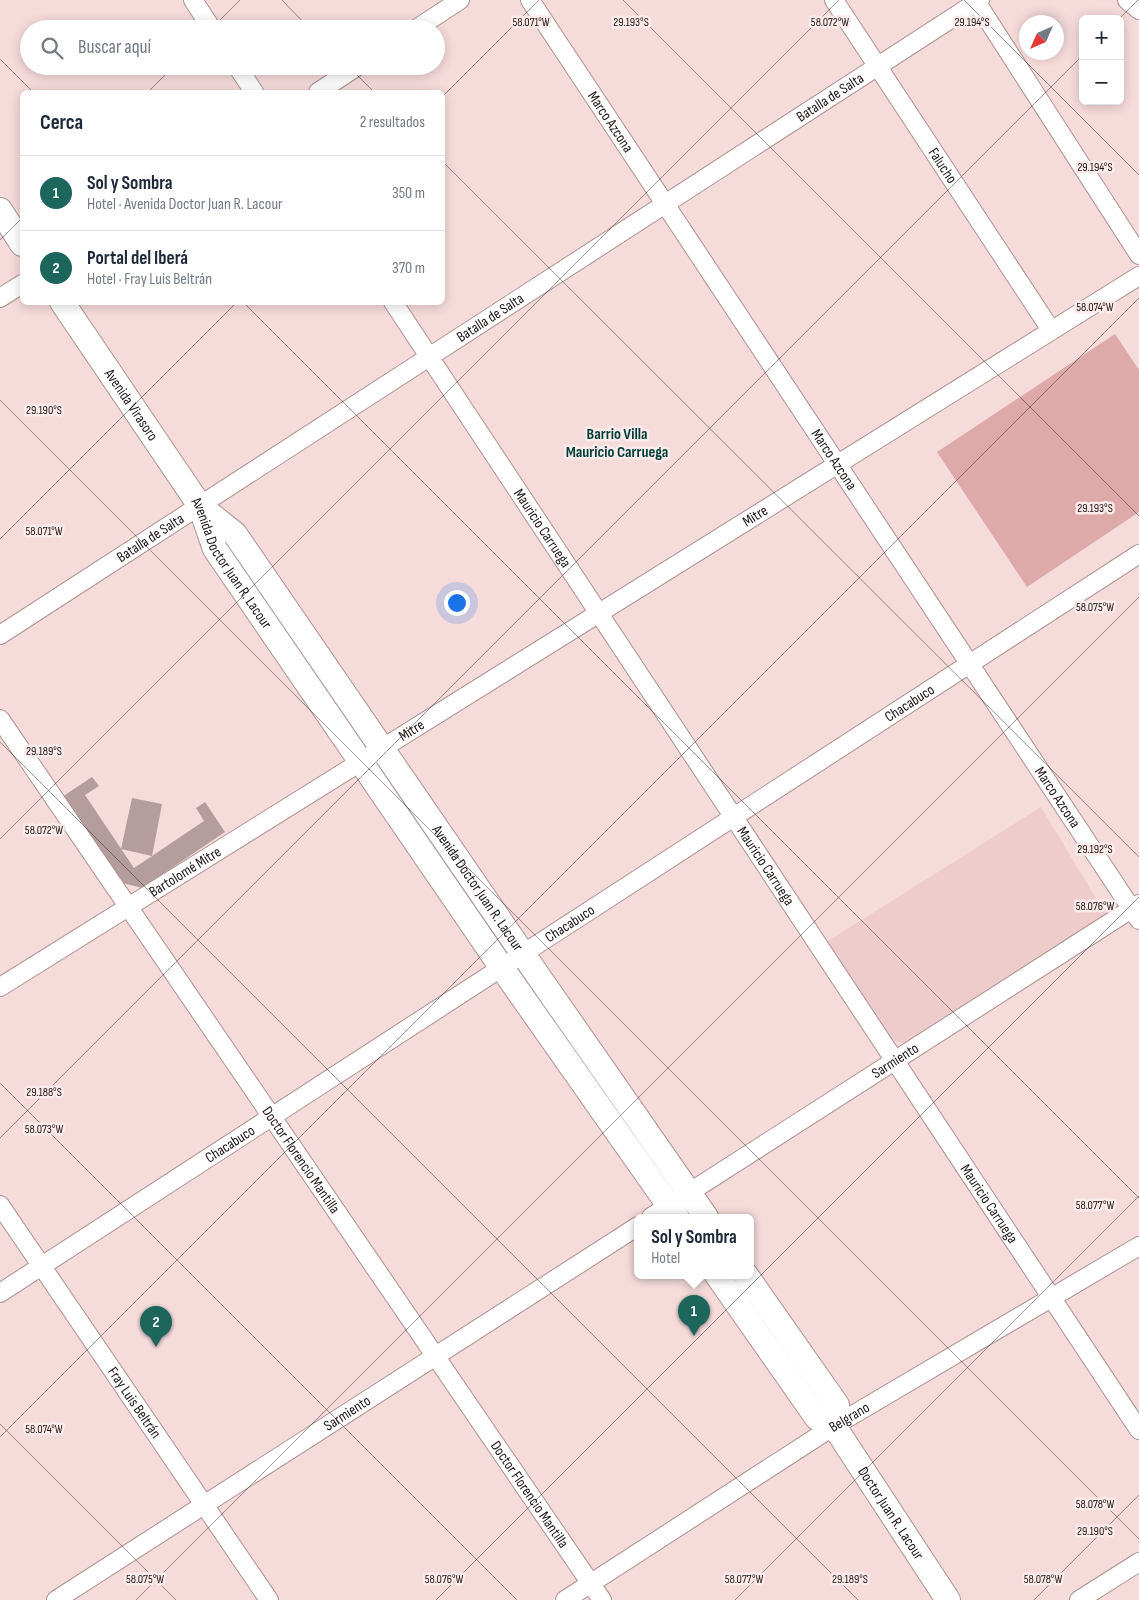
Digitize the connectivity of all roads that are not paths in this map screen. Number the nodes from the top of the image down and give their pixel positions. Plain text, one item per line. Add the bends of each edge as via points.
1 (193, 0) edge
2 (460, 0) edge
3 (530, 0) edge
4 (834, 0) edge
5 (1127, 0) edge
6 (978, 1) edge
7 (1139, 10) edge
8 (206, 20) edge
9 (430, 20) edge
10 (878, 67) junction
11 (243, 75) edge
12 (344, 75) edge
13 (253, 90) edge
14 (321, 90) edge
15 (665, 205) junction
16 (0, 210) edge
17 (20, 241) edge
18 (1139, 255) edge
19 (1139, 276) edge
20 (20, 285) edge
21 (0, 298) edge
22 (64, 305) edge
23 (396, 305) edge
24 (1051, 330) junction
25 (430, 357) junction
26 (838, 464) junction
27 (200, 506) junction
28 (1139, 554) edge
29 (599, 613) junction
30 (0, 635) edge
31 (970, 664) junction
32 (0, 718) edge
33 (372, 756) junction
34 (734, 817) junction
35 (129, 907) junction
36 (1136, 911) edge
37 (522, 954) junction
38 (502, 968) junction
39 (0, 987) edge
40 (895, 1061) junction
41 (272, 1117) junction
42 (689, 1193) junction
43 (0, 1205) edge
44 (666, 1213) edge
45 (704, 1214) edge
46 (634, 1229) edge
47 (1139, 1246) edge
48 (42, 1266) junction
49 (720, 1279) edge
50 (749, 1279) edge
51 (0, 1293) edge
52 (1052, 1298) junction
53 (435, 1356) junction
54 (834, 1426) junction
55 (1139, 1430) edge
56 (204, 1505) junction
57 (1139, 1562) edge
58 (591, 1584) junction
59 (56, 1600) edge
60 (269, 1600) edge
61 (566, 1600) edge
62 (602, 1600) edge
63 (948, 1600) edge
64 (1079, 1600) edge

1 - 8 street
2 - 9 street
3 - 15 street, Marco Azcona
4 - 10 street, Falucho
5 - 7 street
6 - 10 street, Batalla de Salta
6 - 18 street
10 - 15 street, Batalla de Salta
10 - 24 street, Falucho
11 - 13 street
12 - 14 street
15 - 25 street, Batalla de Salta
15 - 26 street, Marco Azcona
16 - 17 street
19 - 24 street, Mitre
20 - 21 street
22 - 27 street, Avenida Virasoro
23 - 25 street, Mauricio Carruega
24 - 26 street, Mitre
25 - 27 street, Batalla de Salta
25 - 29 street, Mauricio Carruega
26 - 29 street, Mitre
26 - 31 street, Marco Azcona
27 - 30 street, Batalla de Salta
27 - 33 street, Avenida Doctor Juan R. Lacour via 234,534
28 - 31 street, Chacabuco
29 - 33 street, Mitre
29 - 34 street, Mauricio Carruega
31 - 34 street, Chacabuco
31 - 36 street, Marco Azcona
32 - 35 street, Doctor Florencio Mantilla
33 - 35 street, Bartolomé Mitre
33 - 37 street, Avenida Doctor Juan R. Lacour
33 - 38 street, Avenida Doctor Juan R. Lacour
34 - 37 street, Chacabuco
34 - 40 street, Mauricio Carruega
35 - 39 street, Bartolomé Mitre
35 - 41 street, Doctor Florencio Mantilla
36 - 40 street, Sarmiento
37 - 38 street, Chacabuco
37 - 42 street, Avenida Doctor Juan R. Lacour
38 - 41 street, Chacabuco
38 - 44 street, Avenida Doctor Juan R. Lacour
40 - 42 street, Sarmiento
40 - 52 street, Mauricio Carruega
41 - 48 street, Chacabuco
41 - 53 street, Doctor Florencio Mantilla
42 - 44 street, Sarmiento
42 - 45 street, Avenida Doctor Juan R. Lacour
43 - 48 street, Fray Luis Beltrán
46 - 53 street, Sarmiento
47 - 52 street, Belgrano
48 - 51 street, Chacabuco
48 - 56 street, Fray Luis Beltrán
49 - 54 street via 817,1418
50 - 54 street via 836,1406
52 - 54 street, Belgrano
52 - 55 street, Mauricio Carruega
53 - 56 street, Sarmiento
53 - 58 street, Doctor Florencio Mantilla
54 - 58 street, Belgrano
54 - 63 street, Doctor Juan R. Lacour
56 - 59 street, Sarmiento
56 - 60 street, Fray Luis Beltrán
57 - 64 street
58 - 61 street, Belgrano
58 - 62 street, Doctor Florencio Mantilla

